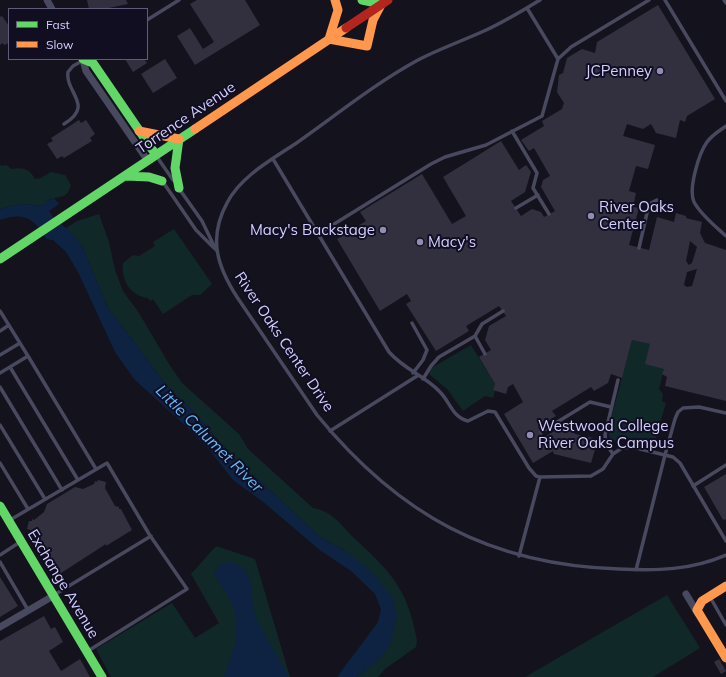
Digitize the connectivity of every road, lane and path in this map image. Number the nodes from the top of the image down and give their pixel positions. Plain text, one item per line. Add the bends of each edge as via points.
1 (179, 0) edge
2 (335, 0) edge
3 (362, 0) edge
4 (540, 0) edge
5 (649, 0) edge
6 (665, 0) edge
7 (724, 0) edge
8 (384, 2) edge
9 (726, 3) edge
10 (527, 8) junction
11 (148, 19) edge
12 (329, 40) junction
13 (558, 59) junction
14 (82, 60) edge
15 (84, 60) edge
16 (86, 60) edge
17 (726, 101) edge
18 (64, 124) dead end
19 (726, 126) edge
20 (139, 131) junction
21 (512, 131) junction
22 (179, 139) junction
23 (156, 155) junction
24 (273, 159) junction
25 (148, 161) junction
26 (126, 176) junction
27 (162, 181) joint
28 (179, 188) junction
29 (538, 195) junction
30 (657, 200) dead end
31 (516, 208) dead end
32 (549, 214) dead end
33 (318, 234) junction
34 (726, 236) edge
35 (639, 248) dead end
36 (216, 250) junction
37 (0, 259) edge
38 (0, 311) edge
39 (502, 311) dead end
40 (412, 322) dead end
41 (9, 325) junction
42 (0, 331) edge
43 (474, 336) junction
44 (20, 343) junction
45 (485, 354) dead end
46 (0, 355) edge
47 (28, 356) junction
48 (10, 367) junction
49 (0, 373) edge
50 (413, 373) junction
51 (417, 376) junction
52 (423, 380) junction
53 (618, 380) dead end
54 (0, 387) edge
55 (611, 407) junction
56 (726, 413) edge
57 (0, 425) edge
58 (330, 431) junction
59 (541, 432) dead end
60 (613, 454) junction
61 (665, 455) junction
62 (0, 463) edge
63 (726, 465) edge
64 (96, 469) junction
65 (540, 477) junction
66 (78, 480) junction
67 (693, 486) junction
68 (62, 490) junction
69 (45, 499) junction
70 (0, 506) edge
71 (28, 510) junction
72 (9, 521) junction
73 (150, 536) junction
74 (21, 541) junction
75 (726, 541) edge
76 (0, 555) edge
77 (726, 555) edge
78 (519, 556) junction
79 (0, 562) edge
80 (636, 570) junction
81 (726, 586) edge
82 (686, 594) dead end
83 (53, 596) junction
84 (709, 596) junction
85 (28, 610) junction
86 (699, 616) junction
87 (726, 626) edge
88 (0, 627) edge
89 (87, 651) junction
90 (726, 658) edge
91 (102, 677) edge

1 - 11 lane
2 - 12 main road via 338,10
3 - 8 main road
4 - 10 lane, River Oaks Center Drive
5 - 13 lane via 570,47
6 - 17 lane
7 - 9 lane
8 - 12 main road, Torrence Avenue
8 - 12 main road via 373,20 367,46
10 - 13 lane
10 - 24 lane, River Oaks Center Drive via 409,65
12 - 22 main road, Torrence Avenue
13 - 21 lane via 542,116
14 - 18 lane via 68,72 78,107 74,117
15 - 25 street via 86,71
16 - 20 main road via 93,63
19 - 34 lane via 711,137 702,149 692,191 693,199 700,210
20 - 22 main road
20 - 23 main road
21 - 29 lane via 537,173 533,188
21 - 33 lane via 486,146 445,157 431,164
22 - 23 main road, Torrence Avenue
22 - 28 main road via 175,168
23 - 25 main road, Torrence Avenue
23 - 28 lane
24 - 33 lane
24 - 36 lane, River Oaks Center Drive via 240,185 226,203 217,233
25 - 26 main road, Torrence Avenue
26 - 27 main road via 150,177
26 - 37 main road, Torrence Avenue
27 - 36 lane via 196,230
28 - 36 lane via 202,221
29 - 31 lane
29 - 32 lane
30 - 35 lane via 649,204
33 - 50 lane via 389,352
36 - 58 lane, River Oaks Center Drive via 228,282
38 - 41 lane
39 - 43 lane via 482,324
40 - 50 lane via 426,350 423,360
41 - 42 lane
41 - 44 lane
43 - 45 lane
43 - 52 lane via 439,357
44 - 46 lane
44 - 47 lane
47 - 48 lane
47 - 64 lane
48 - 49 lane
48 - 66 lane
50 - 51 lane
51 - 52 lane
51 - 58 lane
52 - 65 lane via 439,391 463,420 472,419 488,410 494,412 529,468
53 - 55 lane
54 - 68 lane
55 - 59 lane via 590,402
55 - 60 lane via 605,440
56 - 61 lane via 699,407 683,408 675,419
57 - 69 lane
58 - 78 lane, River Oaks Center Drive via 378,479 420,511 468,537
60 - 61 lane via 622,448 632,447
60 - 65 lane via 603,469 591,476
61 - 67 lane via 677,459
61 - 80 lane
62 - 71 lane
63 - 67 lane
64 - 66 lane
64 - 73 lane via 107,463
65 - 78 lane
66 - 68 lane
67 - 75 lane
68 - 69 lane
69 - 71 lane
70 - 72 main road, Exchange Avenue
71 - 72 lane
72 - 74 main road, Exchange Avenue
73 - 83 lane
73 - 89 lane via 187,589
74 - 76 lane
74 - 83 main road, Exchange Avenue
77 - 80 lane, River Oaks Center Drive via 693,566
78 - 80 lane, River Oaks Center Drive via 593,568
79 - 85 lane
81 - 84 main road
82 - 86 street
83 - 85 street
83 - 89 main road, Exchange Avenue
84 - 86 main road via 699,604
84 - 87 lane
85 - 88 street
86 - 90 main road
89 - 91 main road, Exchange Avenue

